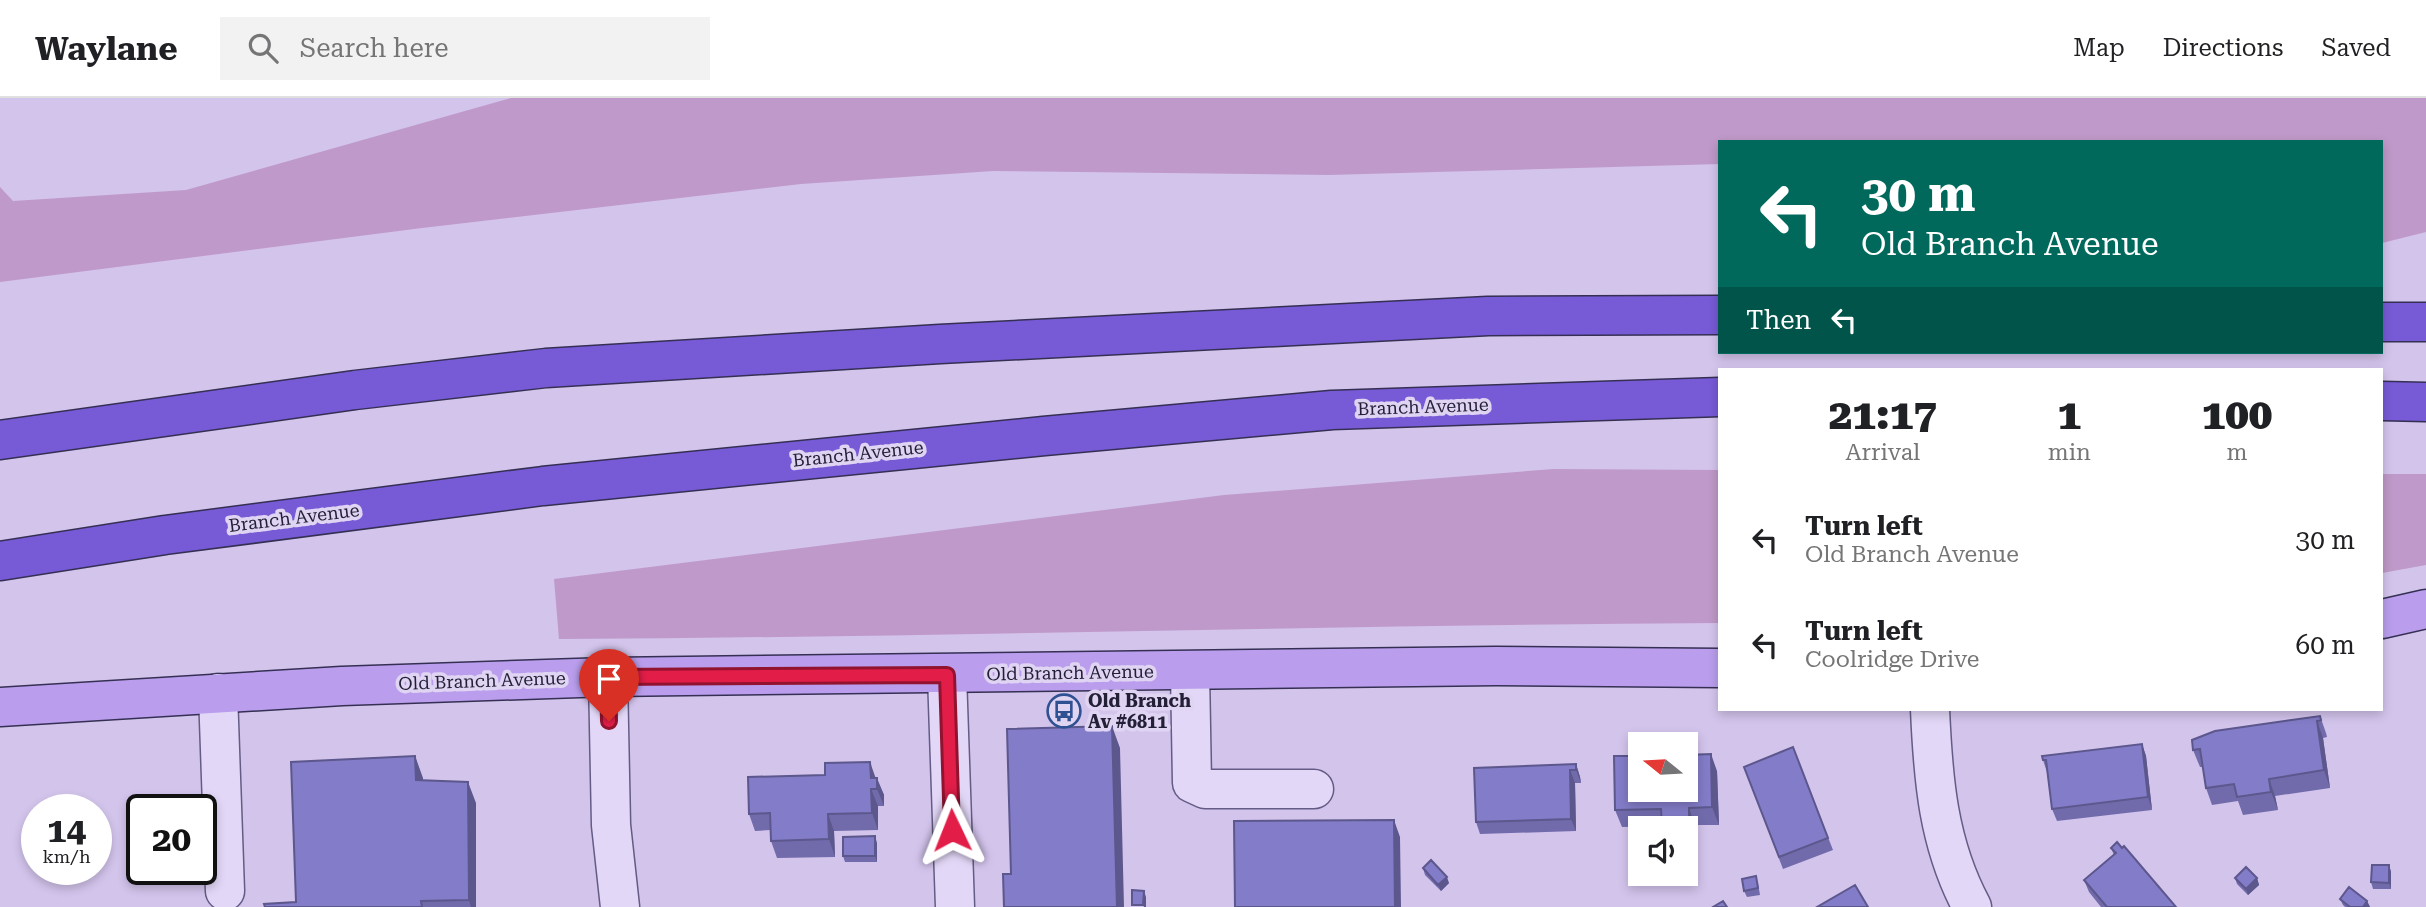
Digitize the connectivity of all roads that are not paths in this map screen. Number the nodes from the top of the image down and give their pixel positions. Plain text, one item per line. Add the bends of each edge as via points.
1 (1718, 315) edge
2 (2383, 322) edge
3 (2426, 322) edge
4 (1718, 397) edge
5 (2383, 401) edge
6 (2426, 402) edge
7 (0, 440) edge
8 (0, 561) edge
9 (2426, 609) edge
10 (2383, 619) edge
11 (1718, 668) edge
12 (1191, 672) junction
13 (947, 675) junction
14 (608, 677) junction
15 (218, 693) junction
16 (0, 707) edge
17 (1930, 711) edge
18 (1314, 789) dead end
19 (225, 891) dead end
20 (620, 907) edge
21 (955, 907) edge
22 (1972, 907) edge

1 - 7 highway via 1488,316 546,368
2 - 3 highway
4 - 8 highway, Branch Avenue via 1332,410 1044,436 530,488
5 - 6 highway
9 - 10 main road
11 - 12 main road, Old Branch Avenue via 1496,666
12 - 13 main road, Old Branch Avenue
12 - 18 street via 1192,783 1205,789
13 - 14 main road, Old Branch Avenue
13 - 21 street
14 - 15 main road, Old Branch Avenue
14 - 20 street via 611,825
15 - 16 main road, Old Branch Avenue
15 - 19 street
17 - 22 street via 1934,786 1945,845

